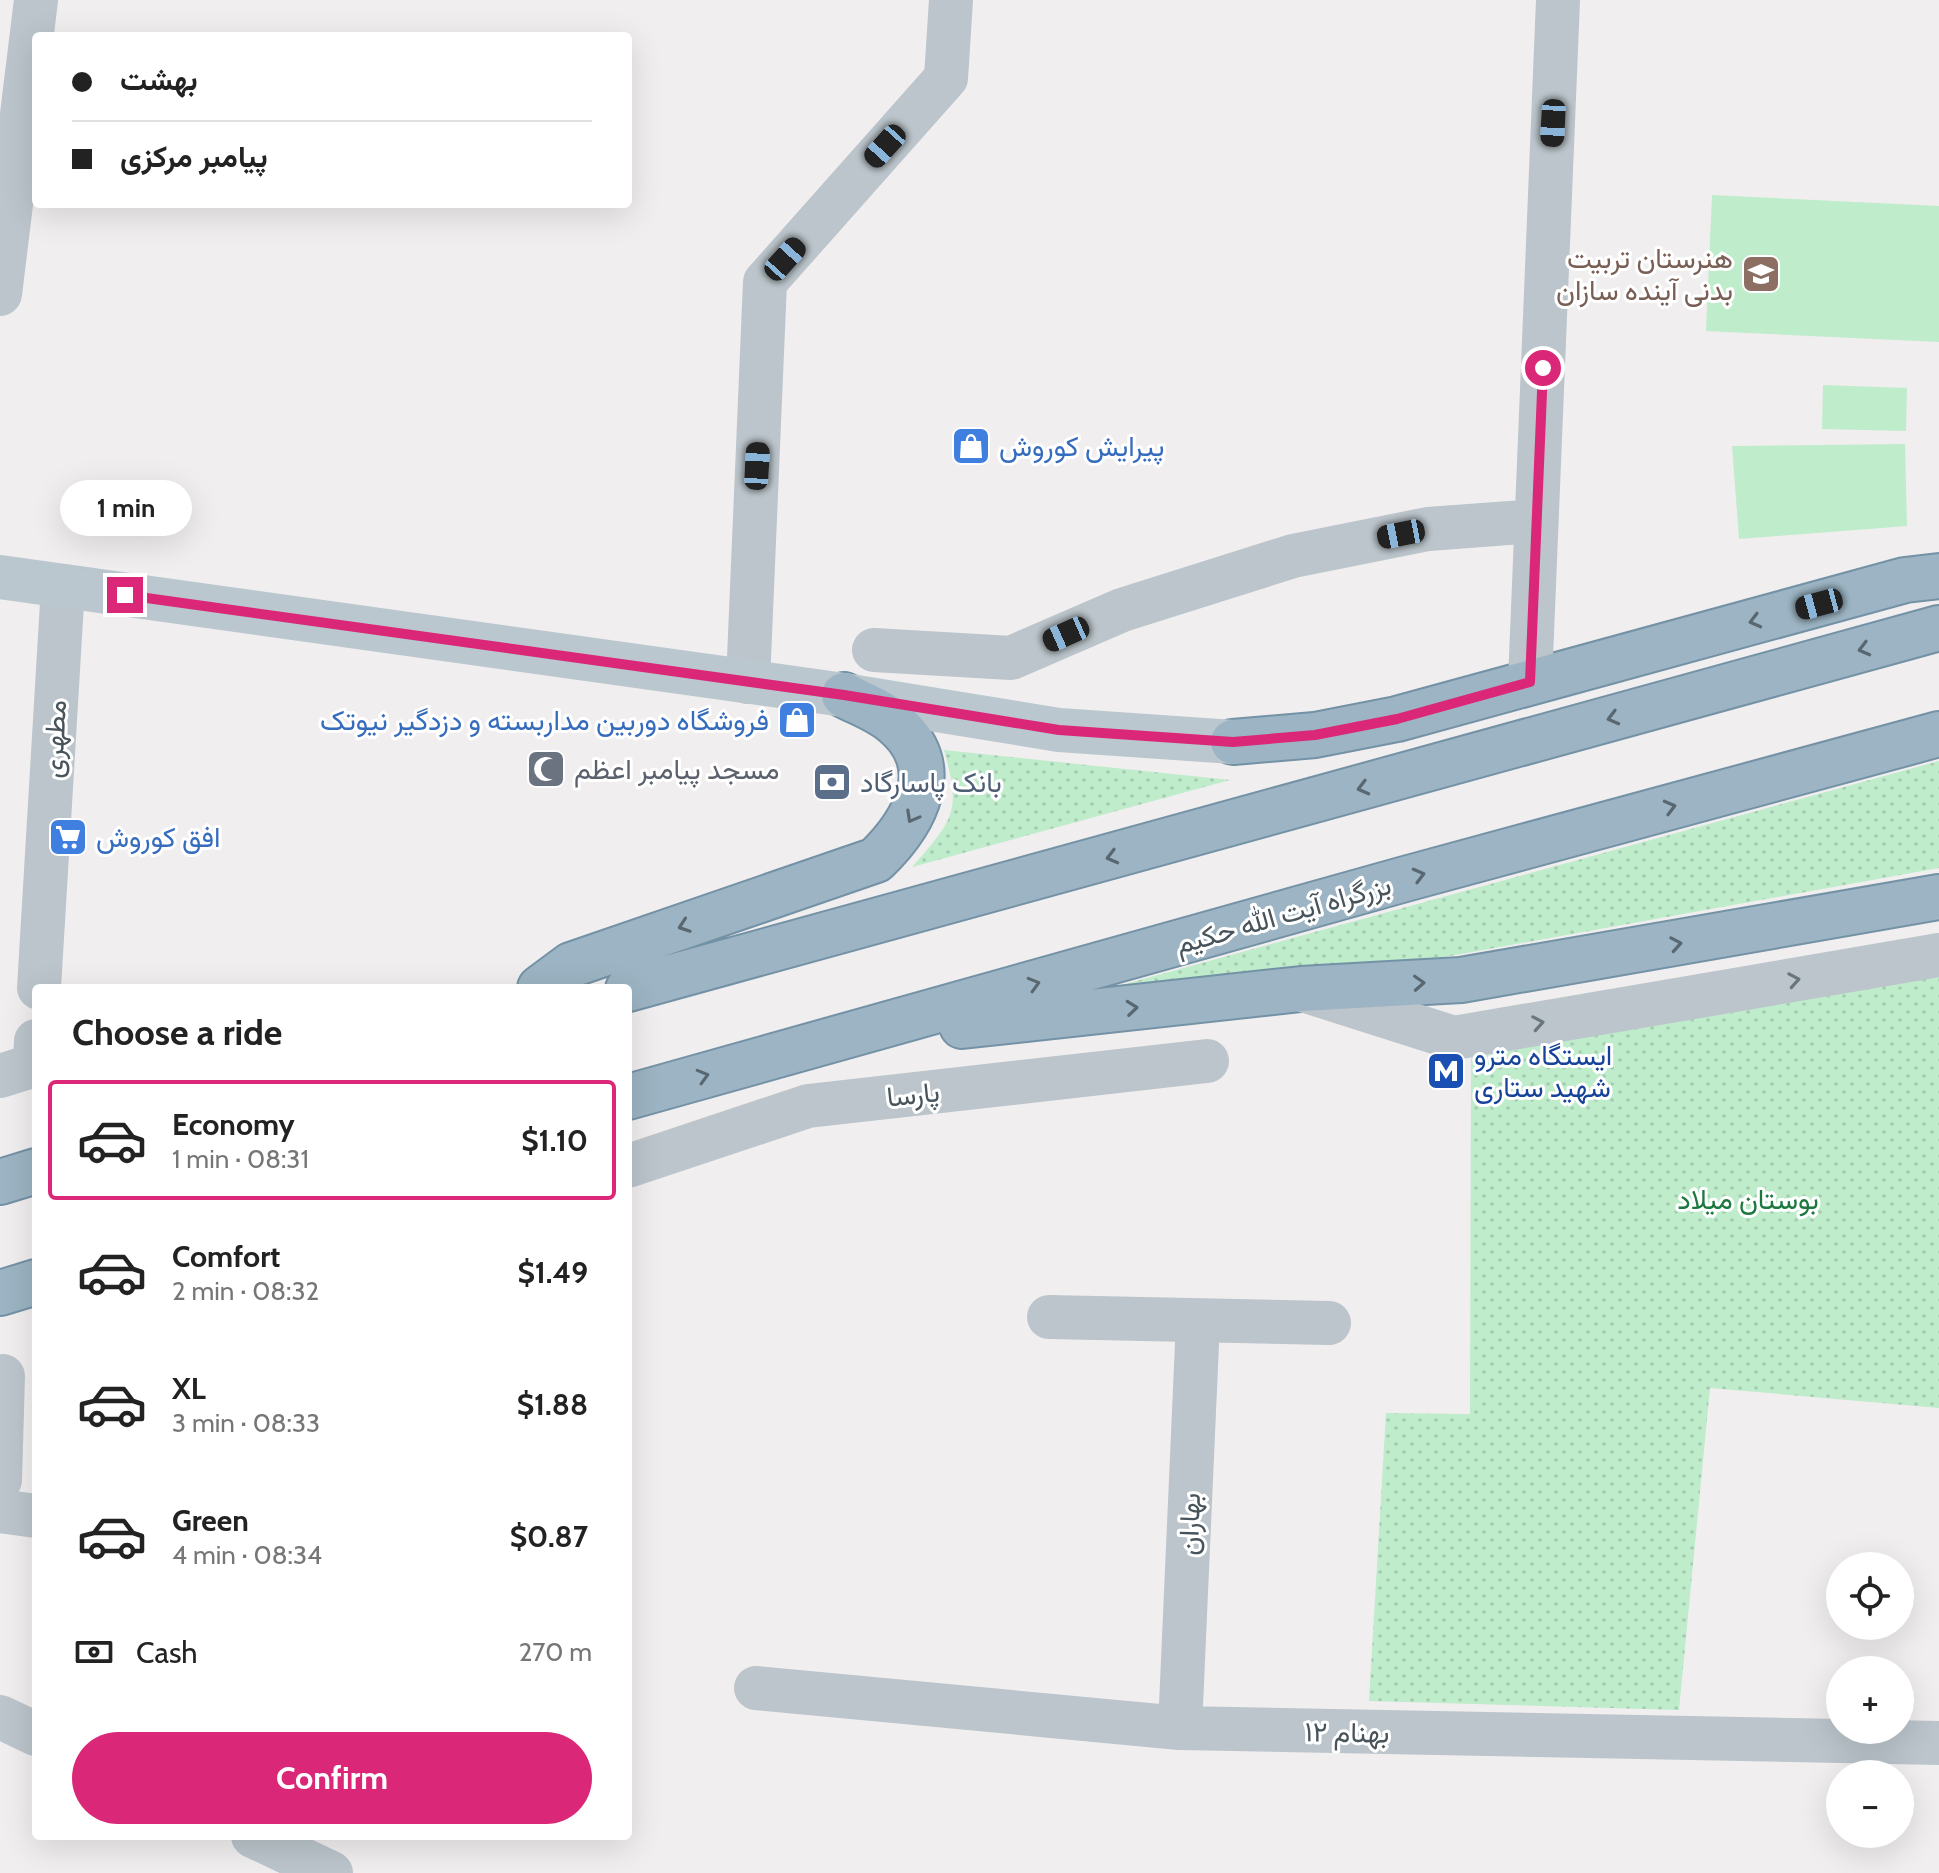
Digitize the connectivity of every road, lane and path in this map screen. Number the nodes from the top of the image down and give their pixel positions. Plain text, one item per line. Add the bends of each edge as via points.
1 (36, 0) edge
2 (951, 0) edge
3 (1558, 0) edge
4 (32, 32) edge
5 (32, 33) edge
6 (0, 294) edge
7 (1536, 521) junction
8 (1939, 576) edge
9 (0, 577) edge
10 (63, 586) junction
11 (1939, 628) edge
12 (874, 650) dead end
13 (748, 682) junction
14 (1530, 682) junction
15 (844, 695) junction
16 (1939, 734) edge
17 (1233, 742) joint
18 (1939, 897) edge
19 (1939, 955) edge
20 (39, 984) edge
21 (545, 984) edge
22 (632, 988) edge
23 (1301, 989) junction
24 (832, 1040) junction
25 (1207, 1061) dead end
26 (632, 1096) edge
27 (632, 1165) edge
28 (32, 1172) edge
29 (0, 1182) edge
30 (32, 1283) edge
31 (0, 1293) edge
32 (1049, 1317) dead end
33 (1198, 1321) junction
34 (1329, 1323) dead end
35 (13, 1372) edge
36 (0, 1480) edge
37 (0, 1511) edge
38 (32, 1515) edge
39 (756, 1688) dead end
40 (0, 1717) edge
41 (1180, 1728) junction
42 (32, 1732) edge
43 (1939, 1743) edge
44 (261, 1840) edge
45 (331, 1873) edge

1 - 4 street
2 - 13 street via 946,78 765,282
3 - 7 street
5 - 6 street
7 - 12 street via 1428,529 1293,556 1122,610 1011,658
7 - 14 street
8 -> 14 highway via 1905,580
9 - 10 main road
10 - 13 main road
10 - 20 street, مطهری
11 -> 22 highway
13 - 15 main road
14 - 17 highway via 1383,722
15 - 17 main road via 1059,730
15 -> 21 highway via 893,722 914,747 922,771 919,802 893,844 876,860 571,965
24 -> 16 highway, بزرگراه آیت الله حکیم
23 -> 18 highway via 1461,980
23 -> 19 street via 1454,1038
24 -> 23 highway
26 -> 24 highway, بزرگراه آیت الله حکیم
25 - 27 street, پارسا via 808,1106
28 - 29 highway
30 - 31 highway
32 - 33 street
33 - 34 street
33 - 41 street, بهاران
35 - 36 street
37 - 38 street
39 - 41 street, بهنام ۱۲
40 - 42 street
41 - 43 street, بهنام ۱۲
44 - 45 street

